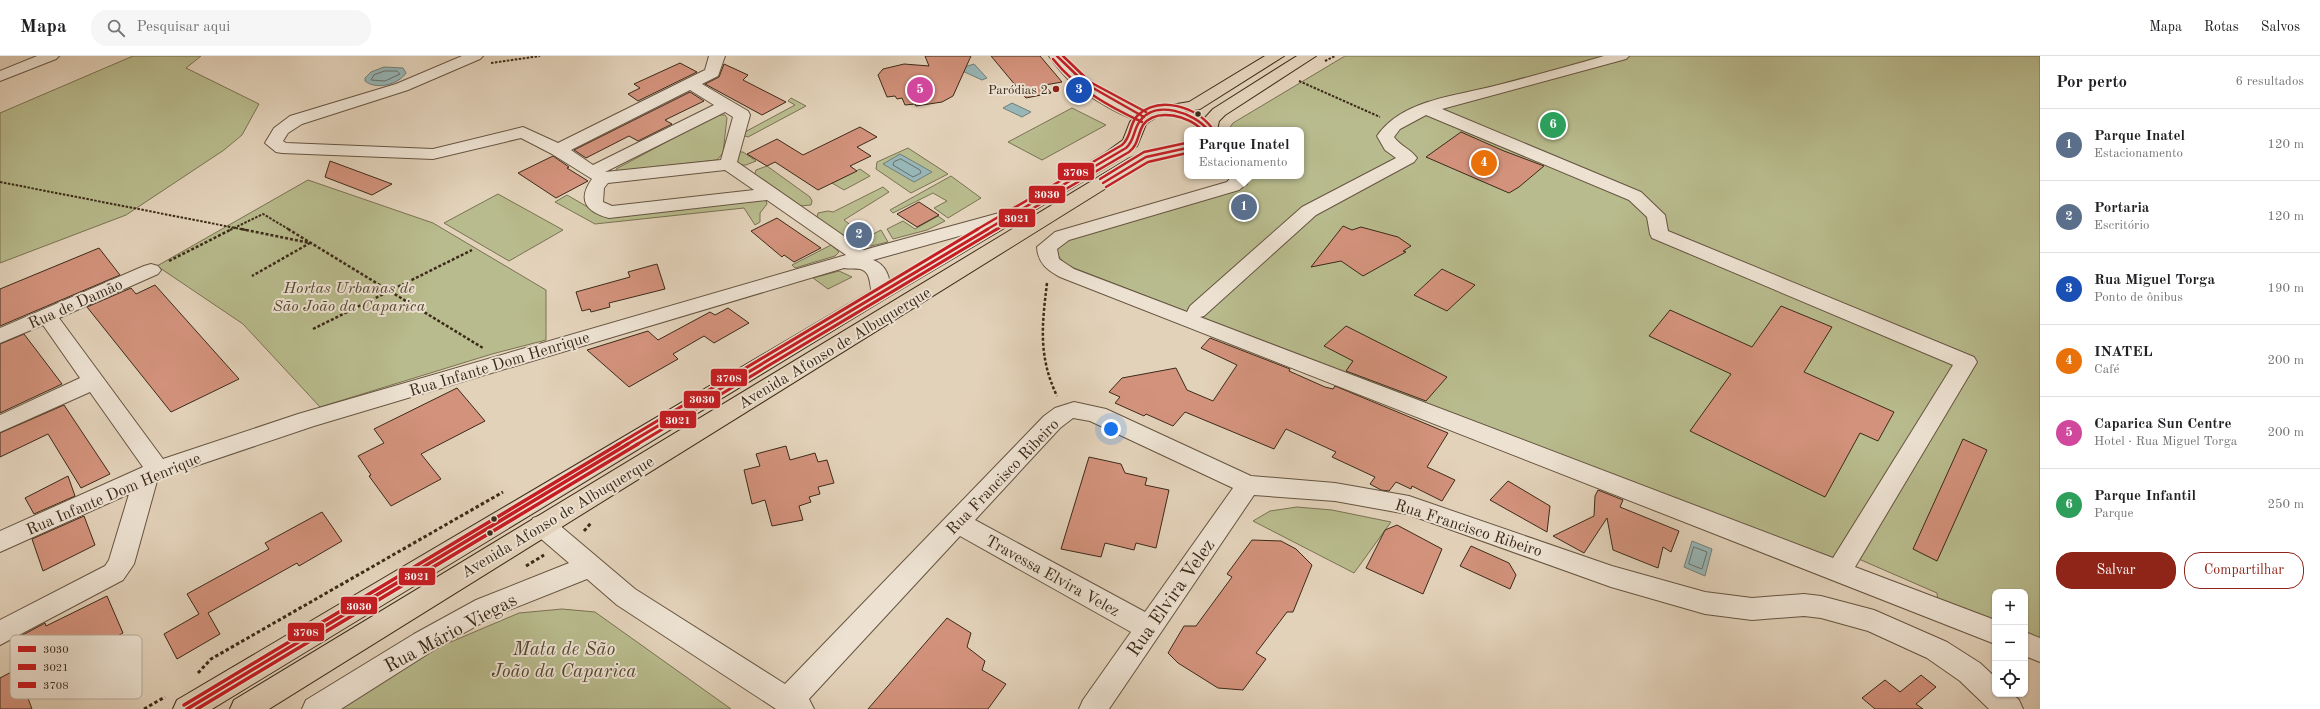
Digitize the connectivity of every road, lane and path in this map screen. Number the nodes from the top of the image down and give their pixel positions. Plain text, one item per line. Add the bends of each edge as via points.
1 (51, 56) edge
2 (475, 56) edge
3 (717, 56) edge
4 (1057, 56) edge
5 (1276, 56) edge
6 (1308, 56) edge
7 (1621, 56) edge
8 (0, 76) edge
9 (1298, 81) dead end
10 (692, 85) junction
11 (726, 105) junction
12 (1427, 109) junction
13 (1165, 111) junction
14 (1140, 123) junction
15 (1397, 124) junction
16 (1206, 127) edge
17 (1209, 127) edge
18 (1184, 149) edge
19 (1184, 149) edge
20 (558, 150) junction
21 (728, 164) junction
22 (597, 175) junction
23 (1241, 179) edge
24 (0, 182) edge
25 (770, 194) junction
26 (1010, 216) junction
27 (310, 243) junction
28 (472, 250) dead end
29 (861, 257) junction
30 (837, 264) junction
31 (1052, 265) junction
32 (151, 270) joint
33 (252, 276) dead end
34 (389, 291) junction
35 (881, 292) junction
36 (1197, 311) dead end
37 (47, 316) junction
38 (313, 330) dead end
39 (0, 336) edge
40 (486, 350) dead end
41 (94, 381) junction
42 (1062, 413) junction
43 (0, 424) edge
44 (152, 473) junction
45 (1248, 485) junction
46 (957, 522) junction
47 (542, 525) junction
48 (0, 542) edge
49 (590, 566) junction
50 (1839, 571) junction
51 (1149, 628) junction
52 (1992, 631) edge
53 (0, 633) edge
54 (2028, 645) edge
55 (2040, 650) edge
56 (1992, 691) edge
57 (1998, 697) edge
58 (1999, 697) edge
59 (794, 705) edge
60 (187, 709) edge
61 (244, 709) edge
62 (316, 709) edge
63 (1093, 709) edge
64 (2008, 709) edge
65 (2015, 709) edge

1 - 8 street
2 - 20 street via 402,87 296,120 282,129 275,137 274,143 282,148 433,154 523,132
3 - 10 street via 712,73
4 - 14 street via 1064,67
5 - 13 main road via 1200,103
6 - 17 main road via 1219,112 1211,120
7 - 12 street via 1489,93 1446,101
9 - 15 path
10 - 11 street
10 - 20 street
11 - 21 street via 742,115
11 - 22 street
12 - 15 street
12 - 50 street via 1635,196 1656,215 1659,234 1966,362
13 - 14 main road
13 - 16 main road via 1177,111 1196,117
14 - 18 main road, Avenida Afonso de Albuquerque via 1138,135 1152,145
14 - 26 main road, Avenida Afonso de Albuquerque via 1131,142 1120,151
15 - 36 street via 1385,136 1391,146 1408,158 1309,211
19 - 47 main road, Avenida Afonso de Albuquerque via 1149,156 1134,163
20 - 22 street
21 - 22 street
21 - 25 street
22 - 25 street via 594,204 610,212
23 - 31 street via 1233,186 1062,236 1047,248 1046,257
24 - 27 path
25 - 29 street
26 - 29 street, Rua Infante Dom Henrique
26 - 35 main road, Avenida Afonso de Albuquerque
27 - 32 path via 263,214
27 - 33 path
27 - 34 path
28 - 34 path
29 - 30 street, Rua Infante Dom Henrique
30 - 35 street via 857,262 873,267 881,279
30 - 44 street, Rua Infante Dom Henrique via 306,420
31 - 42 path via 1049,270 1041,347 1047,378 1058,397
31 - 50 street
32 - 37 street, Rua de Damão
34 - 38 path
34 - 40 path
35 - 60 main road, Avenida Afonso de Albuquerque
37 - 39 street, Rua de Damão
37 - 41 street
41 - 43 street
41 - 44 street
42 - 45 street, Rua Francisco Ribeiro via 1084,410 1098,415
42 - 46 street, Rua Francisco Ribeiro
44 - 48 street, Rua Infante Dom Henrique
44 - 53 street via 121,564 103,579
45 - 51 street, Rua Elvira Velez
45 - 56 street, Rua Francisco Ribeiro via 1335,492 1409,505 1611,576 1706,603 1752,609 1804,605 1848,614 1901,632 1937,650 1970,672
46 - 51 street, Travessa Elvira Velez
46 - 59 street, Rua Francisco Ribeiro
47 - 49 street
47 - 61 main road, Avenida Afonso de Albuquerque
49 - 59 street via 626,597
49 - 62 street, Rua Mário Viegas via 485,608 424,642
50 - 52 street
51 - 63 street, Rua Elvira Velez
54 - 55 street
57 - 64 street, Rua Francisco Ribeiro
58 - 65 street

